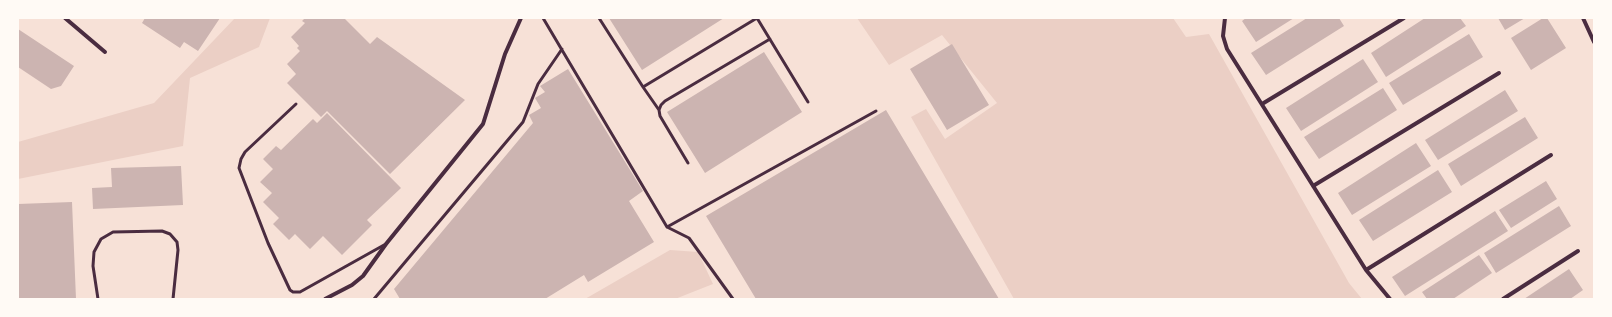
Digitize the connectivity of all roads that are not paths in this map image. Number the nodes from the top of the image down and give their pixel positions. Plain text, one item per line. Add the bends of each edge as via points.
1 (65, 18) edge
2 (521, 18) edge
3 (543, 18) edge
4 (599, 18) edge
5 (757, 18) edge
6 (1225, 18) edge
7 (1404, 18) edge
8 (1583, 18) edge
9 (770, 38) junction
10 (1594, 42) edge
11 (562, 50) junction
12 (105, 52) dead end
13 (1499, 73) dead end
14 (643, 87) junction
15 (808, 102) dead end
16 (296, 104) dead end
17 (1262, 104) junction
18 (658, 110) junction
19 (876, 111) dead end
20 (1551, 154) dead end
21 (688, 163) dead end
22 (1313, 186) junction
23 (667, 227) junction
24 (386, 244) junction
25 (1578, 251) dead end
26 (1366, 270) junction
27 (98, 299) edge
28 (173, 299) edge
29 (325, 299) edge
30 (374, 299) edge
31 (733, 299) edge
32 (1390, 299) edge
33 (1503, 299) edge

1 - 12 street
2 - 24 street via 505,54 483,124
3 - 11 lane
4 - 14 lane
5 - 9 lane
5 - 14 lane
6 - 17 street via 1223,36 1227,49
7 - 17 street
8 - 10 street
9 - 15 lane
9 - 18 lane via 665,101
11 - 23 lane
11 - 30 lane via 538,84 523,122
13 - 22 street
14 - 18 lane
16 - 24 lane via 245,152 239,168 268,243 290,290 300,292
17 - 22 street
18 - 21 lane
19 - 23 lane
20 - 26 street
22 - 26 street
23 - 31 lane via 689,238
24 - 29 street via 363,276 352,285
25 - 33 street
26 - 32 street
27 - 28 lane via 93,266 94,252 100,239 113,232 162,231 174,237 178,250

